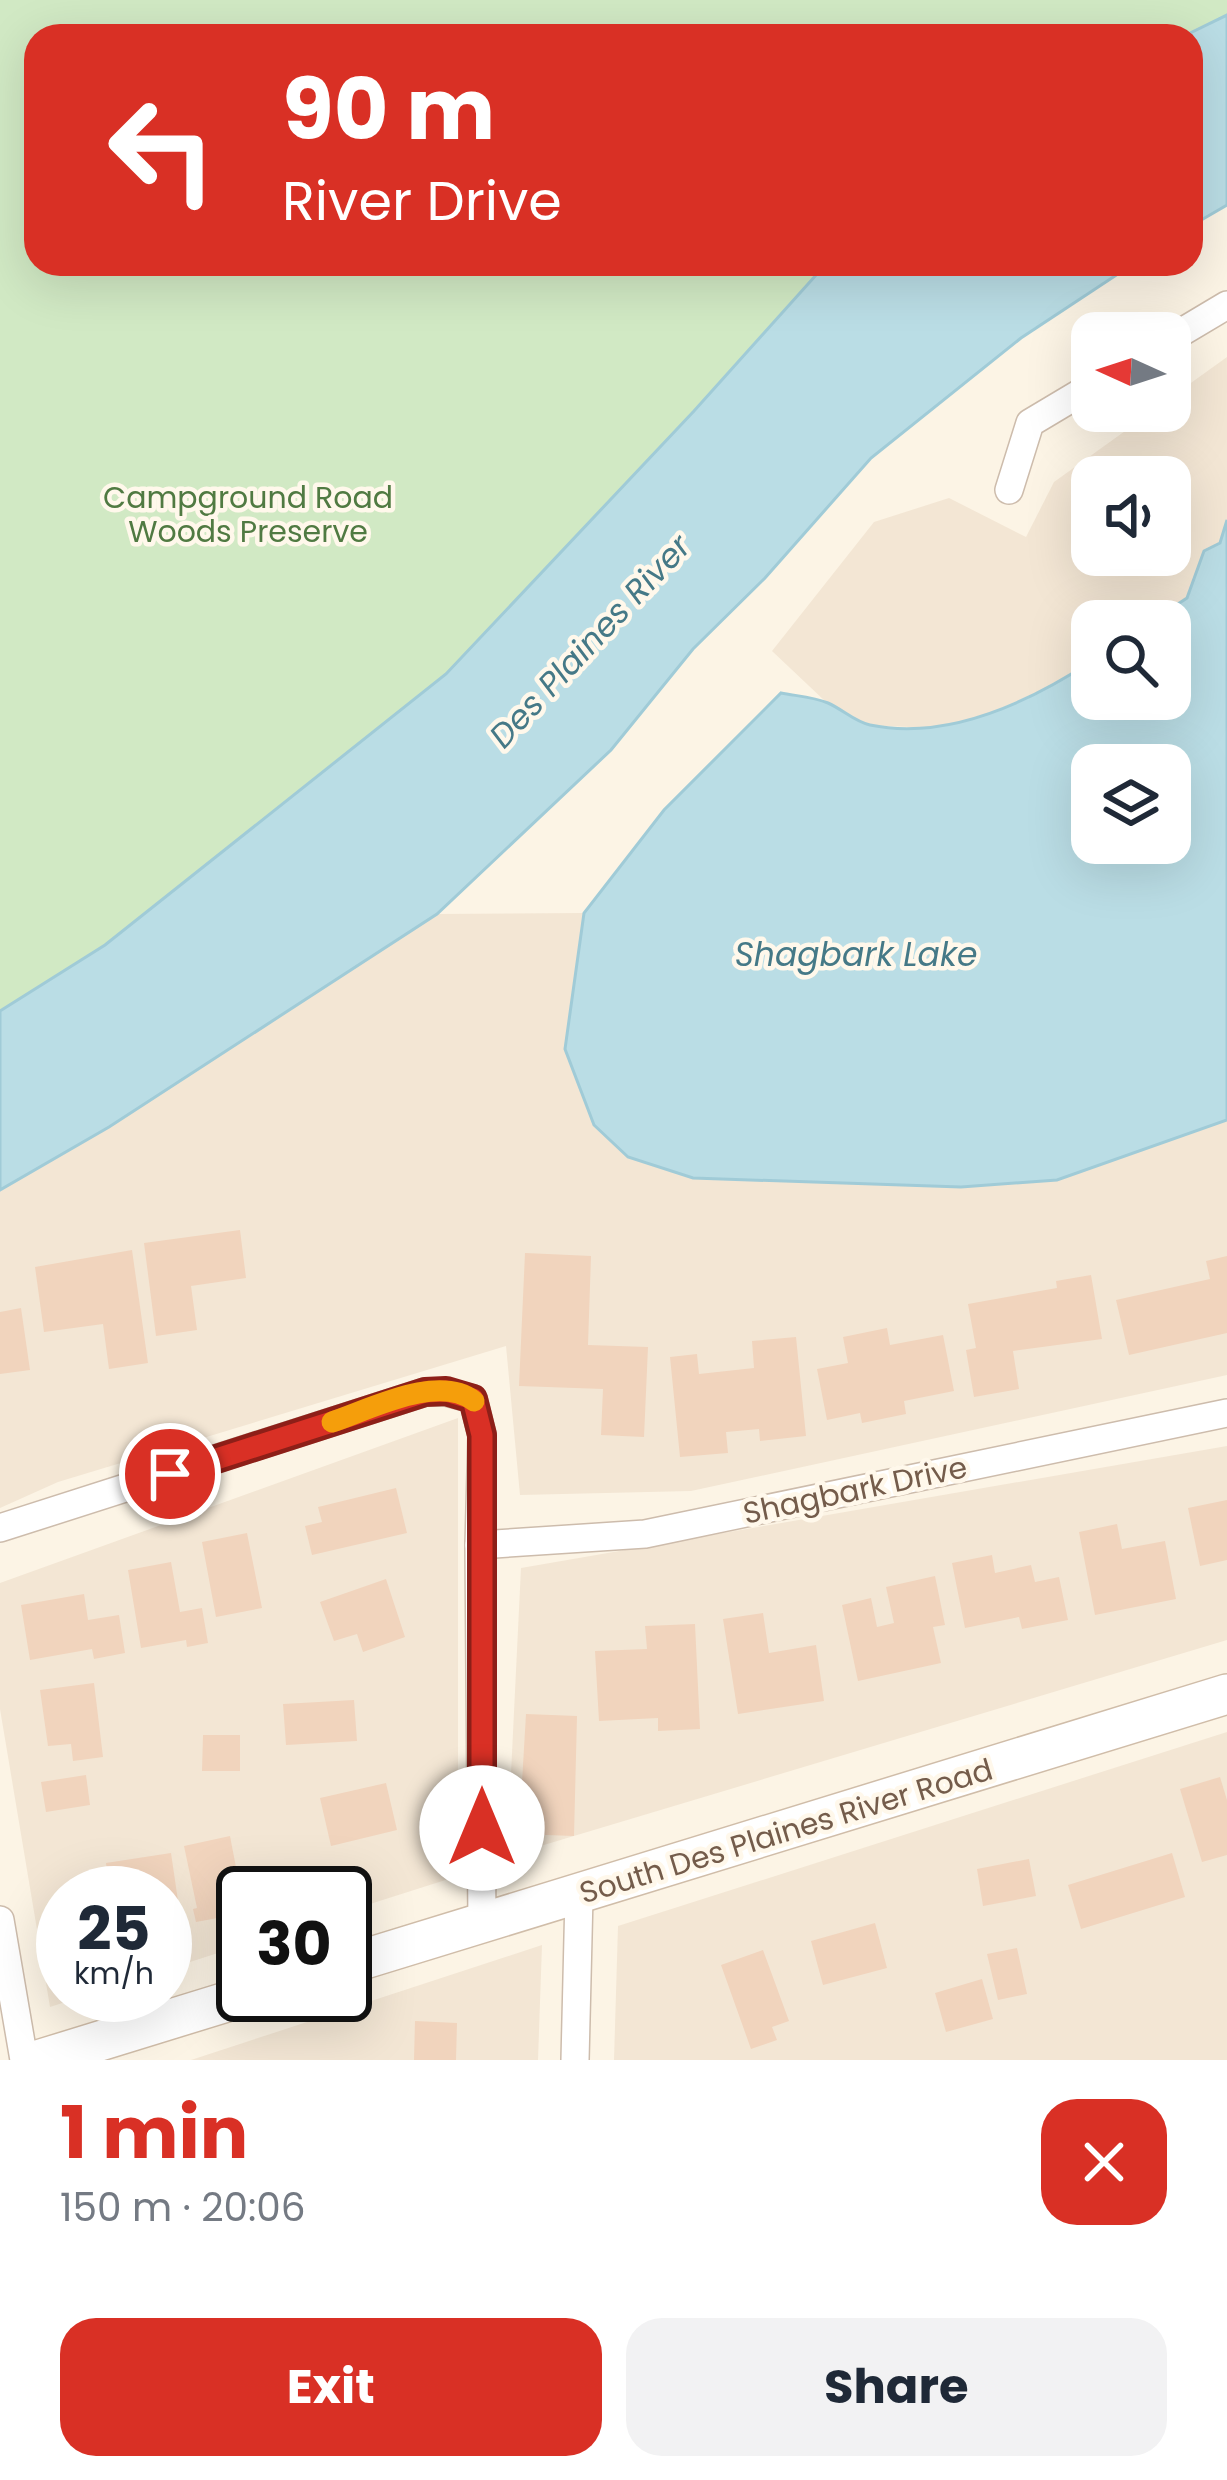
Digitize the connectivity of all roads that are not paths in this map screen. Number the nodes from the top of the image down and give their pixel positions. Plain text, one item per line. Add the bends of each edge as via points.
1 (1227, 305) edge
2 (1191, 326) edge
3 (1071, 399) edge
4 (1009, 490) dead end
5 (1227, 1413) edge
6 (0, 1528) edge
7 (479, 1545) junction
8 (1227, 1694) edge
9 (579, 1896) junction
10 (0, 1920) edge
11 (482, 1923) junction
12 (372, 1957) edge
13 (216, 2005) edge
14 (24, 2060) edge
15 (38, 2060) edge
16 (575, 2060) edge

1 - 2 street
3 - 4 street via 1030,424
5 - 7 street, Shagbark Drive via 645,1534
6 - 7 street via 446,1391 473,1399 479,1416
7 - 11 street
8 - 9 main road, South Des Plaines River Road
9 - 11 main road, South Des Plaines River Road
9 - 16 street
10 - 14 street
11 - 12 main road, South Des Plaines River Road
13 - 15 main road

